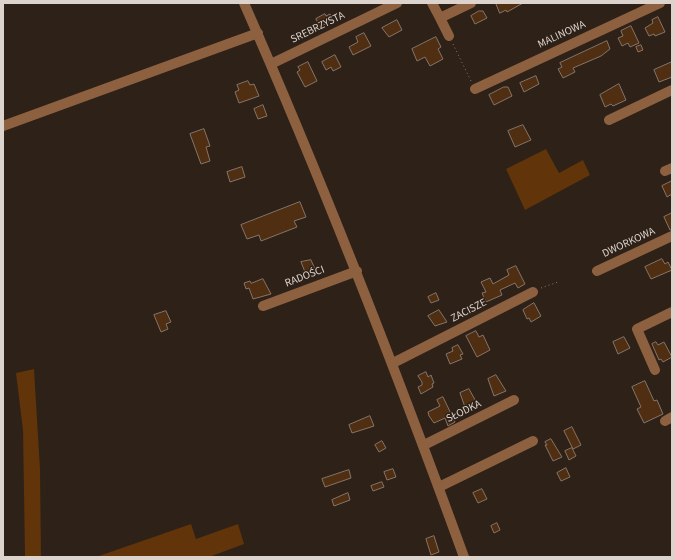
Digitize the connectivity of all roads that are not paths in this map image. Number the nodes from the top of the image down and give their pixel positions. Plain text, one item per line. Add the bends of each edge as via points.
1 (244, 3) edge
2 (397, 3) edge
3 (432, 3) edge
4 (471, 3) edge
5 (660, 3) edge
6 (440, 18) junction
7 (258, 33) junction
8 (449, 36) road end
9 (270, 63) junction
10 (475, 88) road end
11 (672, 90) edge
12 (609, 120) dead end
13 (3, 126) edge
14 (672, 236) edge
15 (357, 271) junction
16 (597, 271) dead end
17 (533, 292) road end
18 (263, 306) dead end
19 (672, 312) edge
20 (393, 364) junction
21 (655, 370) dead end
22 (514, 400) dead end
23 (533, 441) dead end
24 (424, 444) junction
25 (439, 487) junction
26 (464, 557) edge

1 - 7 street
2 - 9 street, SREBRZYSTA
3 - 6 street
4 - 6 street
5 - 10 street, MALINOWA
6 - 8 street
7 - 9 street
7 - 13 street
9 - 15 street
11 - 12 street
14 - 16 street, DWORKOWA
15 - 18 street, RADOŚCI
15 - 20 street
17 - 20 street, ZACISZE
19 - 21 street via 637,329
20 - 24 street
22 - 24 street, SŁODKA
23 - 25 street
24 - 25 street
25 - 26 street

